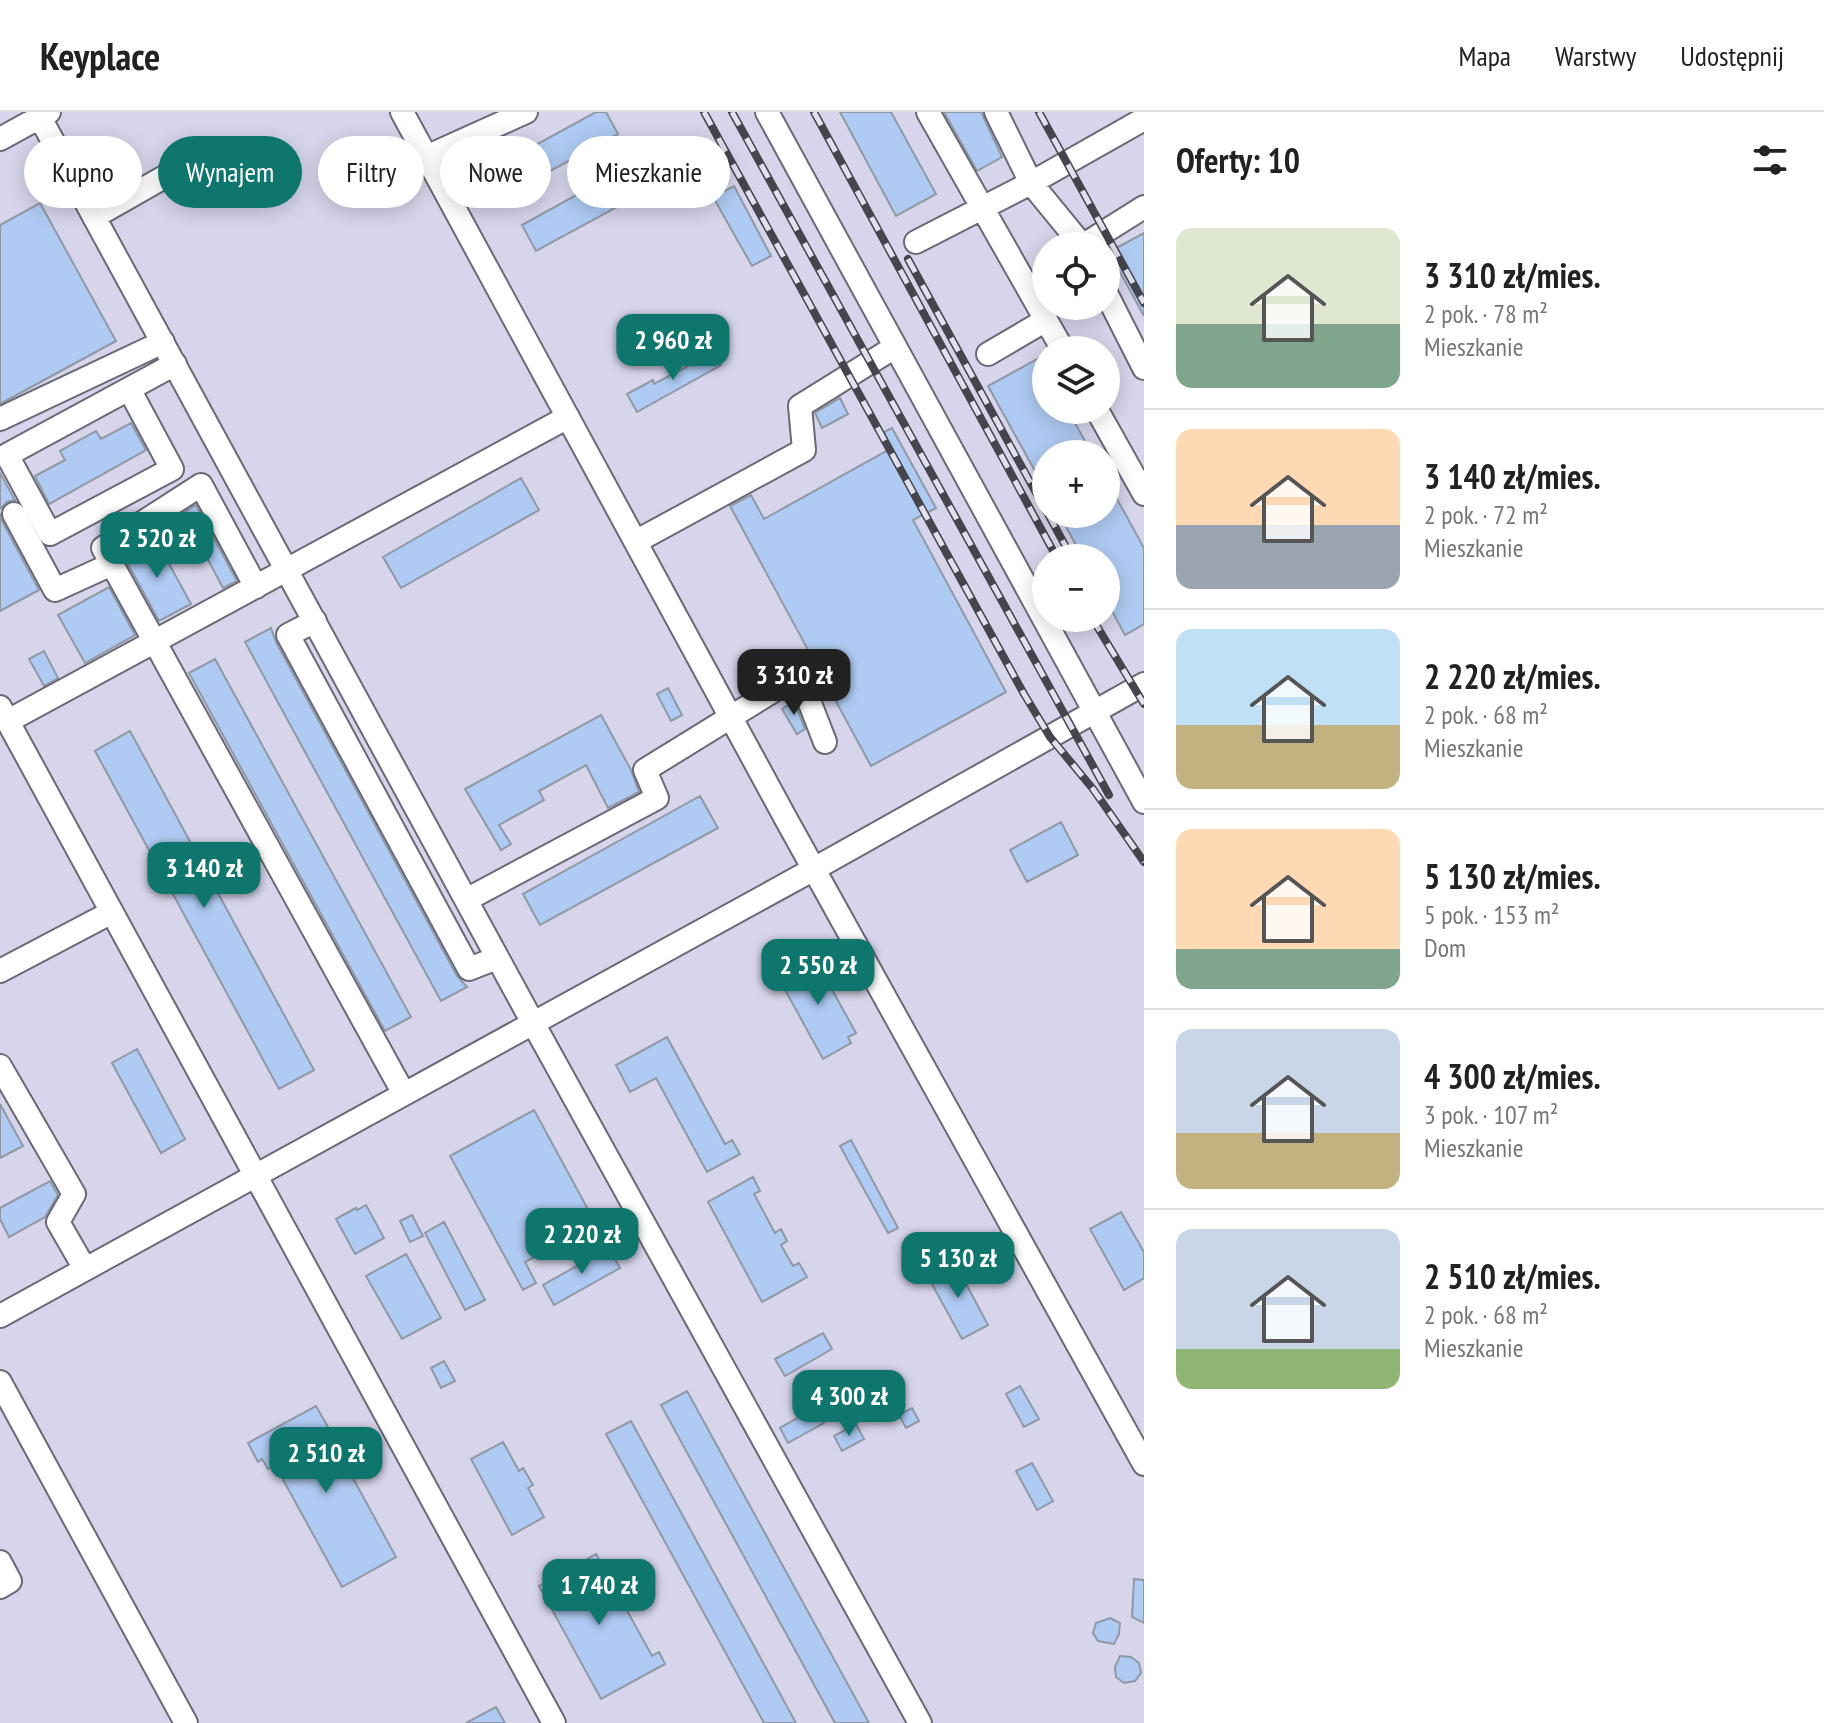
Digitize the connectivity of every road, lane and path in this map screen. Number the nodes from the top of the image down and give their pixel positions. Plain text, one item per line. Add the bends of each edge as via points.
1 (402, 112) edge
2 (526, 112) edge
3 (767, 112) edge
4 (928, 112) edge
5 (996, 112) edge
6 (42, 114) edge
7 (1144, 119) edge
8 (0, 139) edge
9 (426, 157) junction
10 (158, 181) edge
11 (1031, 183) junction
12 (982, 206) junction
13 (1144, 207) edge
14 (94, 217) junction
15 (1071, 232) edge
16 (1103, 232) edge
17 (916, 242) dead end
18 (1032, 295) edge
19 (1046, 320) joint
20 (1120, 320) edge
21 (1055, 336) edge
22 (163, 342) junction
23 (895, 347) junction
24 (988, 354) dead end
25 (175, 364) junction
26 (1144, 368) edge
27 (129, 389) junction
28 (568, 417) junction
29 (0, 419) edge
30 (1105, 424) edge
31 (1144, 494) edge
32 (14, 514) dead end
33 (637, 541) junction
34 (112, 564) junction
35 (287, 570) junction
36 (256, 587) junction
37 (315, 621) junction
38 (155, 642) junction
39 (1144, 684) edge
40 (1094, 712) junction
41 (4, 714) edge
42 (732, 718) junction
43 (825, 742) dead end
44 (1144, 802) edge
45 (814, 869) junction
46 (466, 900) junction
47 (112, 912) junction
48 (497, 958) junction
49 (0, 971) edge
50 (533, 1023) junction
51 (0, 1066) edge
52 (404, 1094) junction
53 (255, 1175) junction
54 (85, 1269) junction
55 (0, 1316) edge
56 (0, 1382) edge
57 (1144, 1464) edge
58 (0, 1562) edge
59 (0, 1587) edge
60 (186, 1723) edge
61 (554, 1723) edge
62 (920, 1723) edge

1 - 9 lane
2 - 9 lane
3 - 23 lane
4 - 12 lane
5 - 11 lane
6 - 8 lane
6 - 14 lane
7 - 11 lane
9 - 28 lane
10 - 14 lane
11 - 12 lane
11 - 15 lane
12 - 17 lane
12 - 18 lane
13 - 16 lane
14 - 22 lane
19 - 21 lane
19 - 24 lane
20 - 26 lane
22 - 25 lane
22 - 29 lane
23 - 33 lane via 800,406 804,450
23 - 40 lane
25 - 27 lane
25 - 35 lane
27 - 27 lane via 7,455 50,534 172,469
28 - 33 lane
28 - 35 lane
30 - 31 lane
32 - 34 lane via 55,590
33 - 42 lane
34 - 36 lane via 103,548 201,485
34 - 38 lane
35 - 36 lane
35 - 37 lane
36 - 38 lane
37 - 46 lane
37 - 48 lane via 288,635 469,969
38 - 41 lane
38 - 52 lane
39 - 40 lane
40 - 44 lane
40 - 45 lane
41 - 47 lane
42 - 43 lane via 799,675
42 - 45 lane
42 - 46 lane via 645,770 657,798
45 - 50 lane
45 - 57 lane
46 - 48 lane
47 - 49 lane
47 - 53 lane
48 - 50 lane
50 - 52 lane
50 - 62 lane
51 - 54 lane via 74,1194 58,1222
52 - 53 lane
53 - 54 lane
53 - 61 lane
54 - 55 lane
56 - 60 lane
58 - 59 lane via 10,1581

